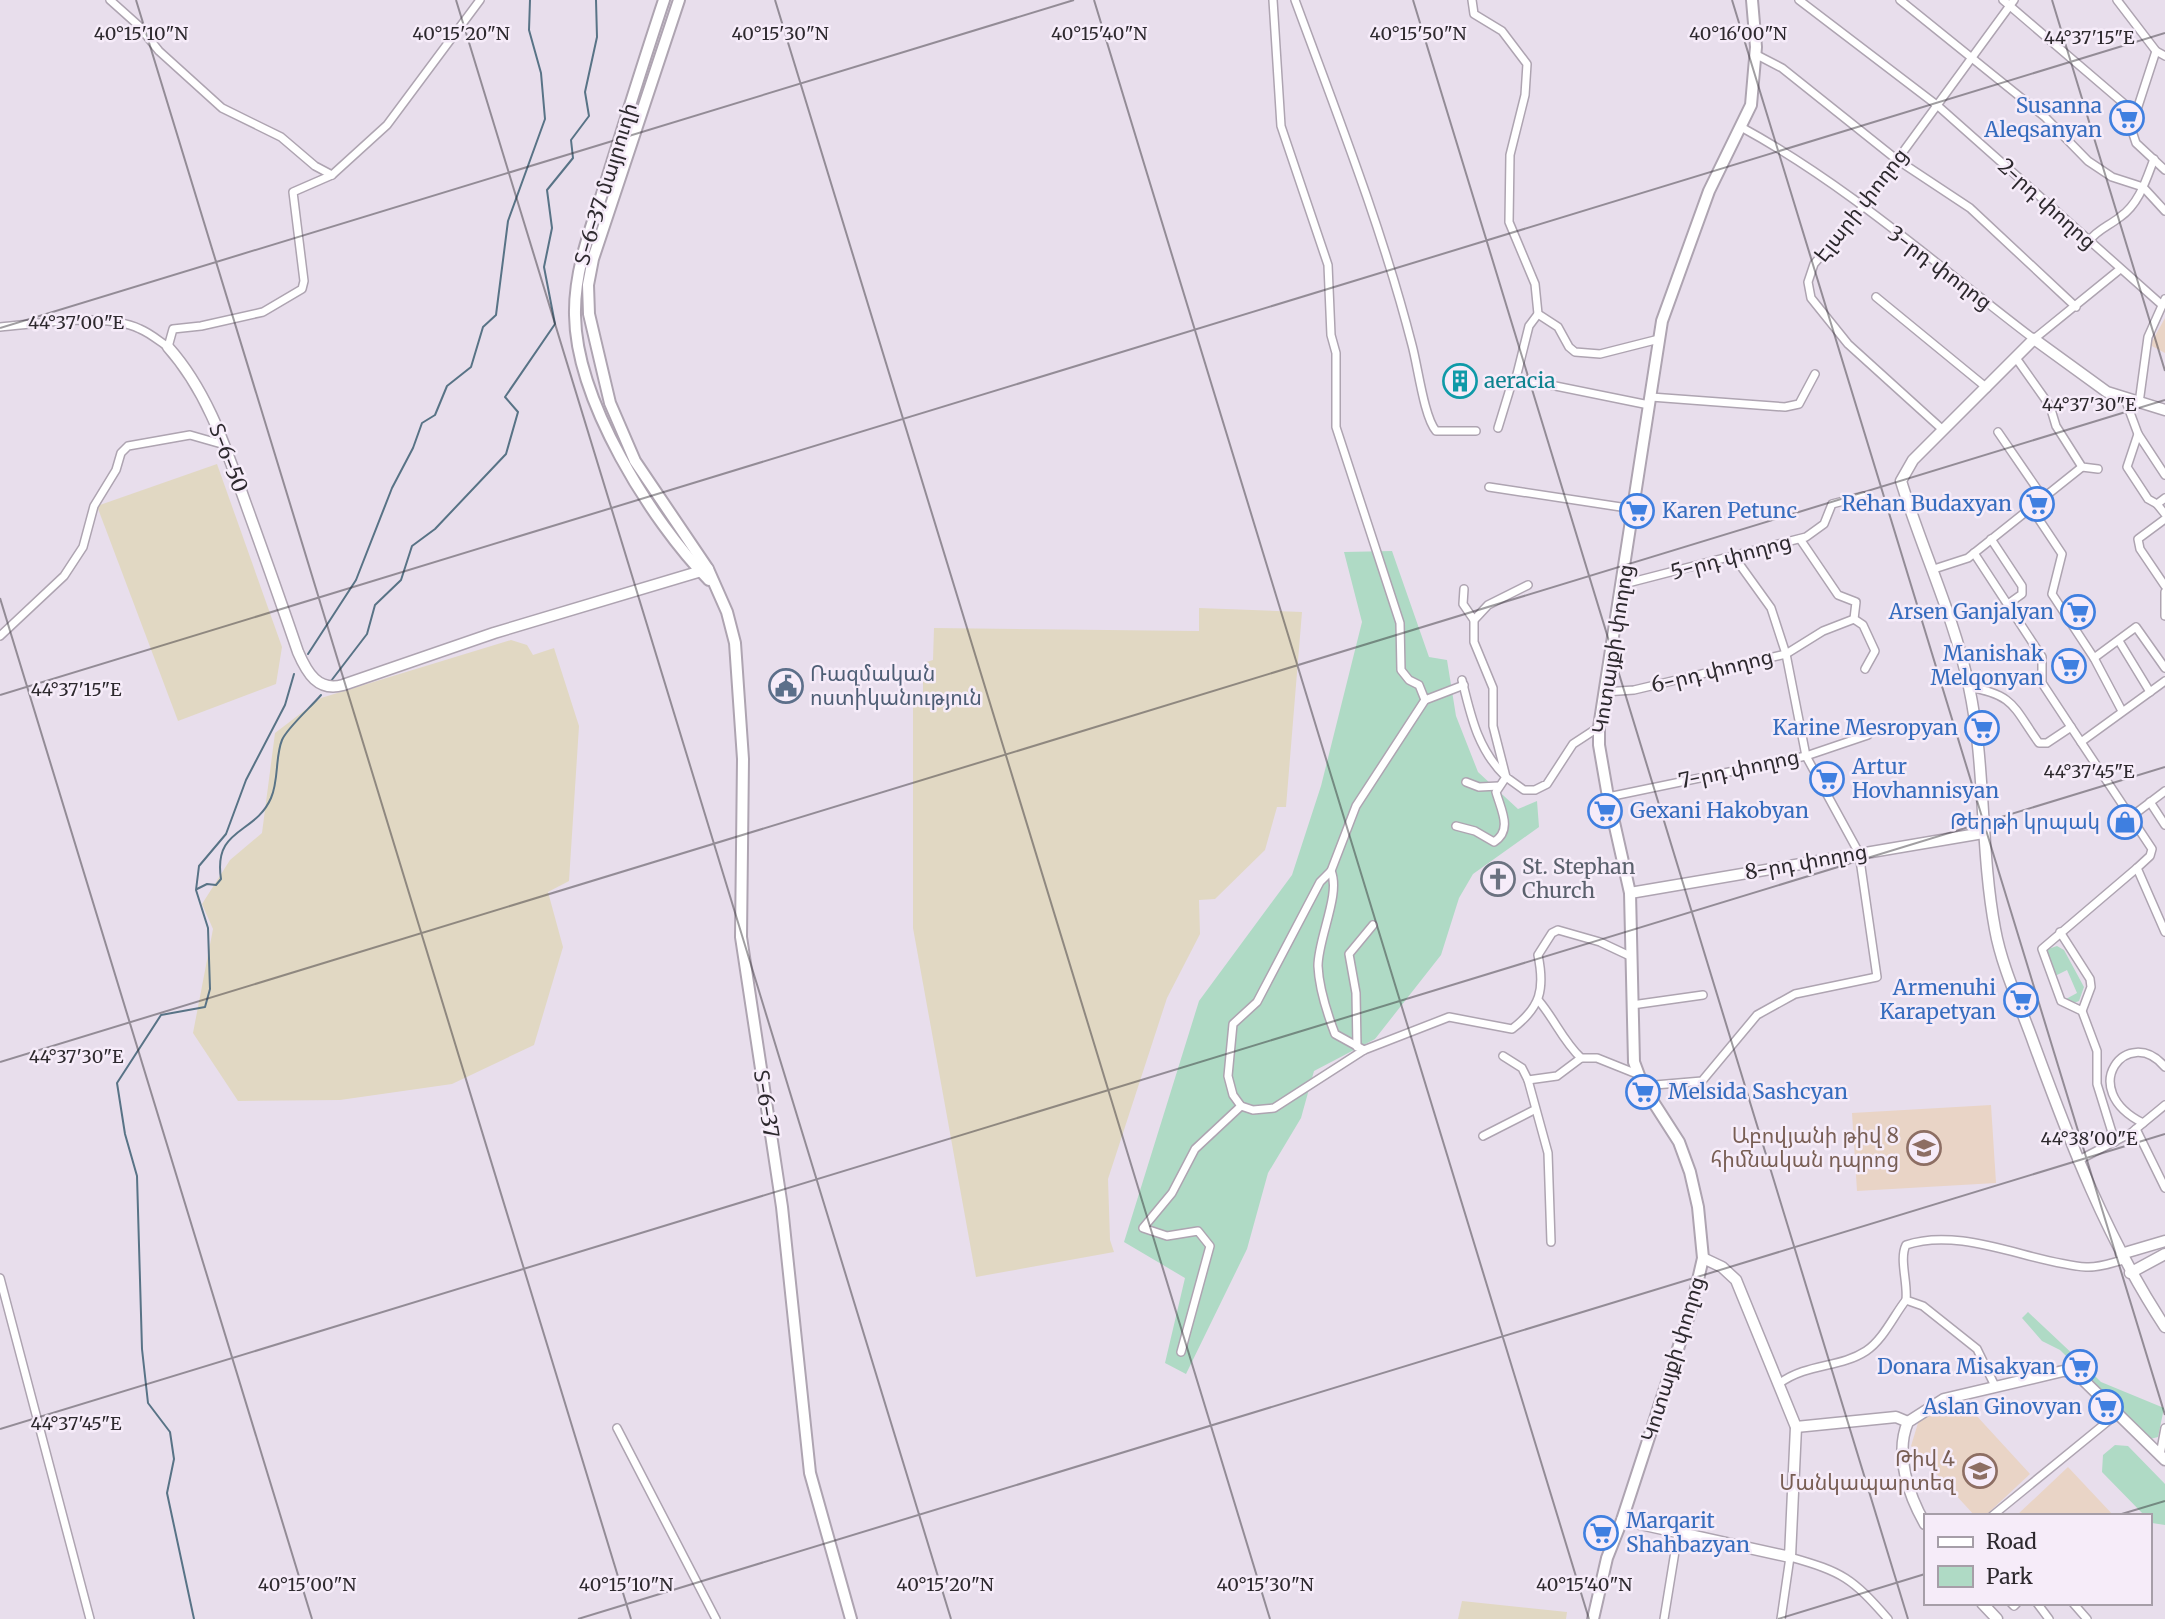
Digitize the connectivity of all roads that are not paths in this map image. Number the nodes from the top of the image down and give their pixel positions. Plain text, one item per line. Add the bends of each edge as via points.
1 (110, 0) edge
2 (480, 0) edge
3 (664, 0) edge
4 (679, 0) edge
5 (1273, 0) edge
6 (1295, 0) edge
7 (1472, 0) edge
8 (1752, 0) edge
9 (1799, 0) edge
10 (1900, 0) edge
11 (2117, 0) edge
12 (2009, 2) edge
13 (2156, 51) junction
14 (1755, 54) junction
15 (2165, 56) edge
16 (1973, 58) junction
17 (1937, 106) junction
18 (2135, 113) junction
19 (1741, 127) junction
20 (1896, 159) junction
21 (2154, 159) junction
22 (2165, 170) edge
23 (332, 175) junction
24 (612, 181) junction
25 (2143, 187) junction
26 (1862, 208) junction
27 (2165, 211) edge
28 (2089, 241) junction
29 (2119, 270) junction
30 (1876, 297) dead end
31 (2163, 302) edge
32 (2076, 307) junction
33 (1538, 314) junction
34 (0, 327) edge
35 (1659, 339) junction
36 (2034, 339) junction
37 (167, 347) junction
38 (2016, 358) junction
39 (1815, 374) dead end
40 (1516, 378) junction
41 (1987, 388) junction
42 (2124, 399) junction
43 (1650, 401) junction
44 (2139, 403) junction
45 (2165, 410) edge
46 (1498, 428) dead end
47 (1943, 430) junction
48 (1476, 431) dead end
49 (1998, 432) dead end
50 (2138, 435) junction
51 (225, 444) junction
52 (2082, 467) junction
53 (2098, 469) dead end
54 (2165, 475) edge
55 (1489, 486) dead end
56 (1863, 496) dead end
57 (2042, 496) junction
58 (2165, 498) edge
59 (2157, 504) junction
60 (2030, 506) junction
61 (1634, 509) junction
62 (2165, 517) edge
63 (1800, 539) junction
64 (1991, 539) junction
65 (1974, 553) junction
66 (1735, 558) junction
67 (1934, 569) junction
68 (705, 570) junction
69 (1623, 584) junction
70 (1528, 585) dead end
71 (715, 586) joint
72 (1464, 589) dead end
73 (2165, 589) edge
74 (2008, 604) junction
75 (2165, 616) edge
76 (1854, 619) junction
77 (1474, 620) junction
78 (0, 636) edge
79 (2119, 641) junction
80 (1786, 654) junction
81 (2094, 658) junction
82 (2165, 668) edge
83 (1865, 669) dead end
84 (2165, 681) edge
85 (1969, 687) junction
86 (1604, 692) junction
87 (2150, 692) junction
88 (1425, 700) junction
89 (2122, 711) junction
90 (1599, 727) junction
91 (2071, 727) junction
92 (1868, 735) dead end
93 (2081, 742) junction
94 (1807, 756) junction
95 (1506, 777) junction
96 (1466, 782) dead end
97 (1499, 786) junction
98 (2165, 791) edge
99 (1608, 797) junction
100 (2150, 802) junction
101 (2132, 816) junction
102 (2165, 825) edge
103 (1456, 826) dead end
104 (1983, 833) junction
105 (1859, 853) junction
106 (2137, 868) junction
107 (1331, 871) junction
108 (1630, 893) junction
109 (1373, 925) dead end
110 (2060, 932) junction
111 (2165, 932) edge
112 (1632, 957) junction
113 (1703, 995) dead end
114 (1539, 1001) junction
115 (1632, 1005) junction
116 (2081, 1011) junction
117 (1361, 1049) junction
118 (1503, 1056) dead end
119 (1581, 1058) junction
120 (2164, 1064) edge
121 (1637, 1074) junction
122 (1528, 1080) junction
123 (1643, 1086) junction
124 (2165, 1105) edge
125 (1241, 1106) junction
126 (1534, 1110) junction
127 (2143, 1123) junction
128 (2136, 1129) junction
129 (1483, 1136) dead end
130 (2115, 1142) junction
131 (2077, 1161) junction
132 (2165, 1188) edge
133 (1551, 1241) dead end
134 (2165, 1241) edge
135 (2165, 1254) edge
136 (2122, 1257) junction
137 (1703, 1258) junction
138 (2130, 1273) junction
139 (0, 1278) edge
140 (1906, 1300) junction
141 (2165, 1327) edge
142 (1181, 1352) dead end
143 (1780, 1383) junction
144 (1995, 1386) junction
145 (2118, 1413) junction
146 (1908, 1422) junction
147 (1796, 1427) junction
148 (617, 1428) dead end
149 (2165, 1428) edge
150 (2162, 1458) edge
151 (1996, 1514) edge
152 (1622, 1520) junction
153 (1924, 1522) edge
154 (1678, 1533) junction
155 (1790, 1557) junction
156 (1984, 1605) edge
157 (2075, 1605) edge
158 (90, 1619) edge
159 (716, 1619) edge
160 (851, 1619) edge
161 (1593, 1619) edge
162 (1664, 1619) edge
163 (1781, 1619) edge
164 (1888, 1619) edge
165 (1997, 1619) edge
166 (2087, 1619) edge

1 - 23 street via 222,108 281,137
2 - 23 street via 387,125
3 - 24 main road, Տ-6-37 մայրուղի / Տ-6-37
4 - 24 main road, Տ-6-37 մայրուղի / Տ-6-37
5 - 88 street via 1281,126 1328,265 1336,353 1336,427 1400,623 1401,670 1419,685
6 - 48 street via 1395,278 1428,422 1436,432
7 - 33 street via 1474,14 1502,31 1527,64 1525,95 1510,155 1509,222 1535,285
8 - 14 main road, Կոտայքի փողոց
9 - 17 street, 2-րդ փողոց
10 - 16 street
11 - 13 street
12 - 16 street, Էլարի փողոց
12 - 18 street
13 - 15 street
13 - 18 street
14 - 19 main road, Կոտայքի փողոց via 1751,105
14 - 20 street via 1782,68
16 - 17 street, Էլարի փողոց
16 - 25 street via 2057,127 2093,165
17 - 20 street, Էլարի փողոց
17 - 28 street, 2-րդ փողոց
18 - 21 street via 2132,136
19 - 26 street, 3-րդ փողոց via 1777,146
19 - 35 main road, Կոտայքի փողոց via 1709,191
20 - 26 street, Էլարի փողոց
20 - 32 street via 1970,208
21 - 22 street
21 - 25 street
23 - 37 street via 293,192 302,289 263,312 173,329
24 - 68 main road, Տ-6-37 մայրուղի / Տ-6-37 via 582,255 575,317 597,407 630,464
25 - 27 street
25 - 28 street via 2130,208
26 - 36 street, 3-րդ փողոց
26 - 47 street, Էլարի փողոց via 1814,264 1808,282 1811,298 1848,344
28 - 29 street, 2-րդ փողոց
29 - 31 street, 2-րդ փողոց
29 - 32 street
30 - 41 street
31 - 44 street via 2148,337
32 - 36 street
33 - 35 street via 1558,327 1575,352 1600,354
33 - 40 street via 1528,326
34 - 37 street via 115,323 139,328
35 - 43 main road, Կոտայքի փողոց
36 - 38 street
36 - 42 street via 2093,383
37 - 51 street, Տ-6-50 / Տ-6-50 via 202,393
38 - 41 street
38 - 52 street via 2050,406 2056,426
39 - 43 street via 1799,404 1785,407
40 - 43 street
40 - 46 street
41 - 47 street
42 - 44 street
42 - 50 street
43 - 61 main road, Կոտայքի փողոց
44 - 45 street
47 - 67 street via 1913,460 1901,481
49 - 57 street
50 - 54 street
50 - 59 street via 2127,467 2148,499
51 - 68 street, Տ-6-50 / Տ-6-50 via 305,668 313,679 331,689
51 - 78 street via 190,435 128,446 94,506 83,547 64,576
52 - 53 street
52 - 57 street
55 - 61 street
56 - 63 street, 5-րդ փողոց via 1832,505 1824,524
57 - 60 street
58 - 59 street
59 - 62 street
60 - 64 street
60 - 81 street via 2062,554 2052,594
61 - 69 main road, Կոտայքի փողոց
62 - 73 street via 2138,539
63 - 66 street, 5-րդ փողոց
63 - 76 street via 1838,595 1856,602
64 - 65 street
64 - 74 street via 2022,586 2022,594
65 - 67 street
65 - 74 street
66 - 69 street, 5-րդ փողոց
66 - 80 street via 1771,608
67 - 85 street
68 - 71 main road, Տ-6-37 մայրուղի / Տ-6-37
69 - 86 main road, Կոտայքի փողոց
70 - 77 street via 1488,605
71 - 160 main road, Տ-6-37 / Տ-6-37 via 727,612 737,657 743,759 741,937 782,1207 810,1473
72 - 77 street via 1463,604
73 - 75 street
74 - 91 street via 2042,657 2042,683
76 - 80 street, 6-րդ փողոց via 1823,631
76 - 83 street via 1863,625 1875,652
77 - 95 street via 1474,642 1493,688 1493,726
79 - 81 street
79 - 82 street via 2136,627
79 - 87 street
80 - 86 street, 6-րդ փողոց via 1634,690
80 - 94 street
81 - 89 street
84 - 87 street
85 - 91 street via 2006,698 2039,743 2047,743
85 - 104 street
86 - 90 main road, Կոտայքի փողոց
87 - 89 street
88 - 95 street via 1463,683 1474,727 1490,761
88 - 107 street via 1356,806
89 - 93 street
90 - 95 street via 1573,744 1547,784 1524,790
90 - 99 main road, Կոտայքի փողոց
91 - 93 street
92 - 94 street, 7-րդ փողոց
93 - 101 street
94 - 99 street, 7-րդ փողոց
94 - 105 street
95 - 97 street
96 - 97 street
97 - 103 street via 1496,792 1505,819 1500,838 1490,843 1475,831
98 - 100 street
99 - 108 main road, Կոտայքի փողոց
100 - 101 street
100 - 102 street
101 - 106 street via 2152,853
104 - 105 street, 8-րդ փողոց
104 - 131 street via 2002,955
105 - 108 street, 8-րդ փողոց
105 - 123 street via 1877,977 1795,994 1757,1015 1702,1082
106 - 110 street
106 - 111 street
107 - 117 street via 1335,889 1322,931 1318,967 1335,1034
107 - 125 street via 1320,881 1257,1002 1233,1024 1228,1076
108 - 112 main road, Կոտայքի փողոց
109 - 117 street via 1349,954
110 - 116 street via 2090,979
110 - 116 street via 2045,945 2043,956 2061,1002
112 - 114 street via 1565,932 1552,933 1538,955
112 - 115 main road, Կոտայքի փողոց
113 - 115 street
114 - 117 street via 1512,1029 1450,1017
114 - 119 street via 1554,1019 1562,1040
115 - 121 main road, Կոտայքի փողոց
116 - 130 street via 2097,1051 2097,1084
117 - 125 street via 1274,1108
118 - 122 street via 1522,1068
119 - 121 street via 1597,1058
119 - 122 street via 1558,1076
120 - 127 street via 2146,1053 2131,1054 2117,1062 2108,1076 2118,1105
121 - 123 main road, Կոտայքի փողոց
122 - 126 street
123 - 137 main road, Կոտայքի փողոց via 1670,1123 1690,1172
124 - 127 street
125 - 142 street via 1195,1149 1172,1193 1143,1228 1167,1236 1198,1231 1210,1246
126 - 129 street
126 - 133 street via 1548,1153
127 - 128 street
128 - 130 street
128 - 132 street
130 - 131 street
131 - 136 street
134 - 136 street
135 - 138 street
136 - 138 street
136 - 140 street via 2087,1268 1971,1243 1915,1242 1903,1250
137 - 143 street via 1736,1280
137 - 152 main road, Կոտայքի փողոց via 1692,1306
138 - 141 street
139 - 158 street
140 - 143 street via 1866,1352 1805,1368
140 - 144 street via 1923,1306 1977,1349
143 - 147 street
144 - 145 street via 2074,1371
144 - 146 street via 1944,1399
145 - 150 street
145 - 151 street
146 - 147 street via 1896,1417
146 - 153 street via 1903,1443 1907,1480
147 - 155 street
148 - 159 street
149 - 150 street
152 - 154 street
152 - 161 main road, Կոտայքի փողոց via 1607,1558
154 - 155 street
154 - 162 street
155 - 163 street
155 - 164 street via 1832,1569 1856,1583
156 - 165 street
157 - 166 street

